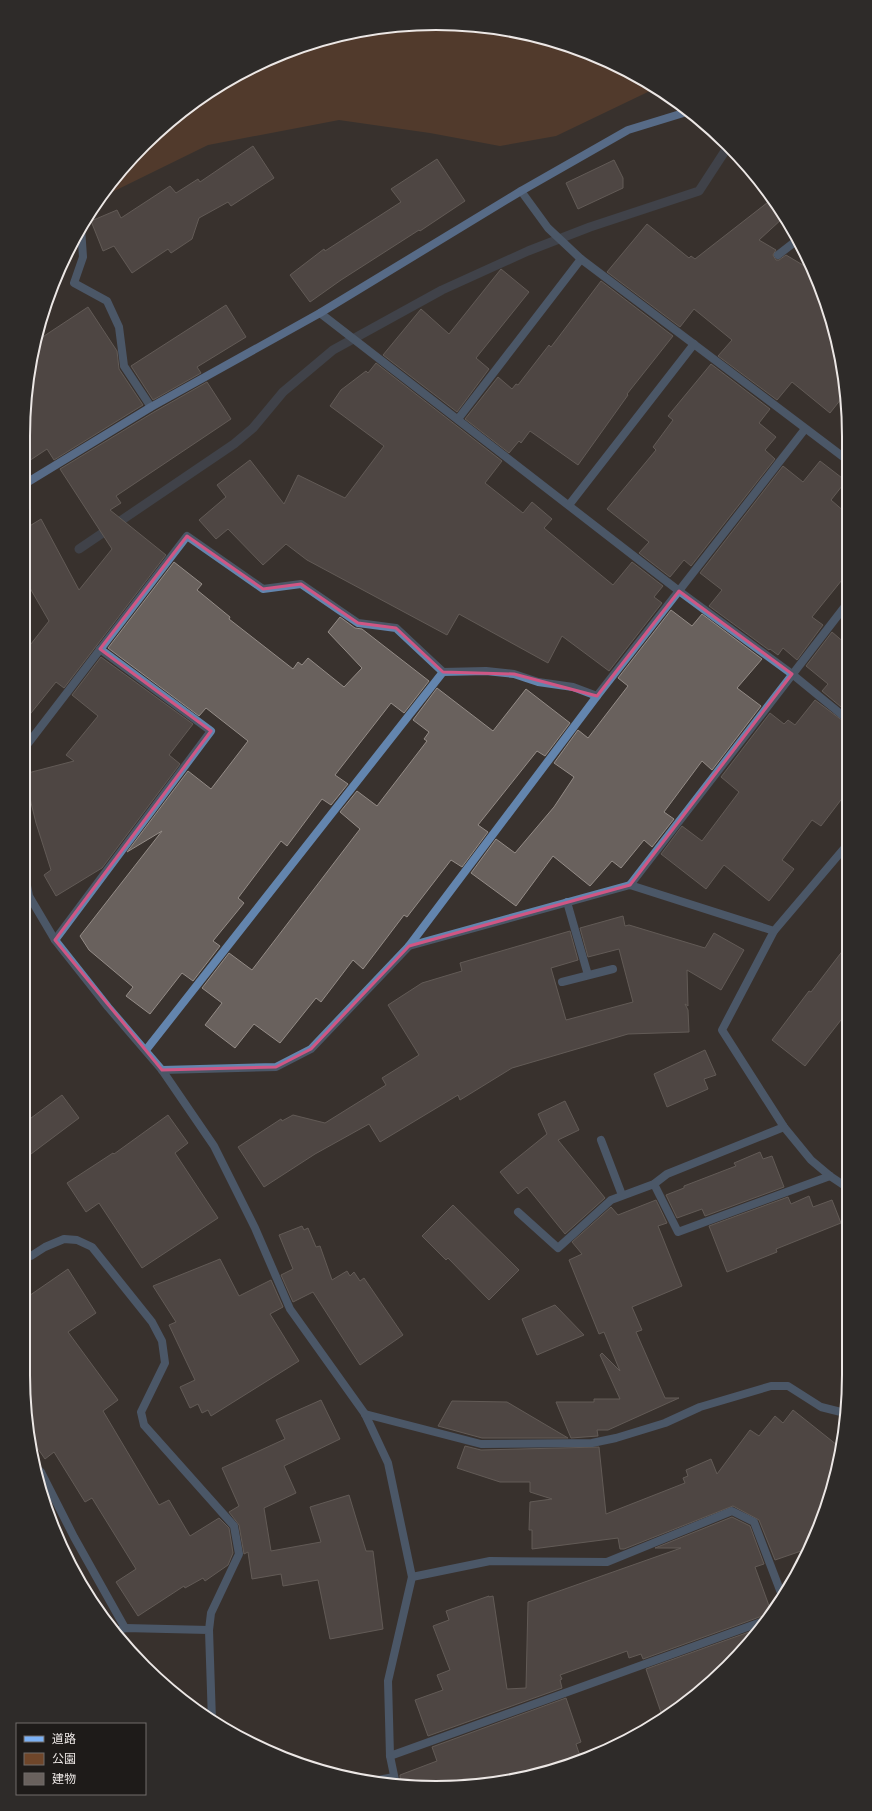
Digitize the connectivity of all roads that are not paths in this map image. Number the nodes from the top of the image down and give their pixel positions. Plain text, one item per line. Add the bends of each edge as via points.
1 (682, 113) edge
2 (521, 190) junction
3 (82, 237) edge
4 (793, 243) edge
5 (778, 255) dead end
6 (581, 259) junction
7 (320, 313) junction
8 (694, 344) junction
9 (151, 407) junction
10 (458, 420) junction
11 (805, 429) junction
12 (842, 456) edge
13 (30, 481) edge
14 (569, 505) junction
15 (679, 591) junction
16 (842, 610) edge
17 (100, 649) junction
18 (443, 672) junction
19 (792, 674) junction
20 (598, 696) junction
21 (842, 715) edge
22 (30, 741) edge
23 (842, 851) edge
24 (630, 885) junction
25 (30, 898) edge
26 (567, 902) junction
27 (774, 932) junction
28 (55, 940) junction
29 (409, 946) junction
30 (613, 969) dead end
31 (588, 975) junction
32 (562, 982) dead end
33 (146, 1050) junction
34 (162, 1070) junction
35 (784, 1127) junction
36 (601, 1140) dead end
37 (830, 1176) junction
38 (654, 1184) junction
39 (842, 1184) edge
40 (622, 1195) junction
41 (518, 1212) dead end
42 (30, 1256) edge
43 (840, 1412) edge
44 (365, 1414) junction
45 (44, 1479) edge
46 (412, 1578) junction
47 (780, 1591) edge
48 (757, 1624) edge
49 (125, 1628) junction
50 (120, 1630) edge
51 (209, 1630) junction
52 (212, 1714) edge
53 (390, 1756) junction
54 (394, 1777) joint
55 (387, 1778) edge

1 - 2 street via 628,130
2 - 6 street via 548,228
2 - 7 street
3 - 9 street via 83,257 74,283 107,301 119,327 124,366
4 - 5 street
6 - 8 street
6 - 10 street
7 - 9 street
7 - 10 street
8 - 11 street
8 - 14 street
9 - 13 street
10 - 14 street
11 - 12 street
11 - 15 street
14 - 15 street
15 - 19 street
15 - 20 street
16 - 19 street
17 - 18 street via 187,536 263,589 301,584 358,623 396,628
17 - 22 street
17 - 28 street via 211,731
18 - 20 street via 486,671 514,674 538,682 573,687
18 - 33 street
19 - 21 street
19 - 24 street
20 - 29 street
23 - 27 street
24 - 26 street
24 - 27 street
25 - 28 street
26 - 29 street
26 - 31 street
27 - 35 street via 722,1030
28 - 33 street
29 - 34 street via 311,1049 276,1067
30 - 31 street
31 - 32 street
33 - 34 street
34 - 44 street via 214,1146 255,1228 290,1309
35 - 37 street via 811,1160
35 - 38 street via 667,1174
36 - 40 street
37 - 38 street via 678,1232
37 - 39 street
38 - 40 street
40 - 41 street via 611,1200 558,1248
42 - 51 street via 64,1239 77,1240 92,1247 152,1322 162,1341 165,1363 141,1412 144,1425 234,1526 239,1554 210,1613
43 - 44 street via 821,1407 788,1386 771,1386 700,1408 665,1423 592,1443 481,1444
44 - 46 street via 388,1463
45 - 49 street
46 - 47 street via 490,1561 607,1562 732,1511 754,1522
46 - 53 street via 388,1681
48 - 53 street
49 - 50 street
49 - 51 street
51 - 52 street
53 - 54 street
54 - 55 street

